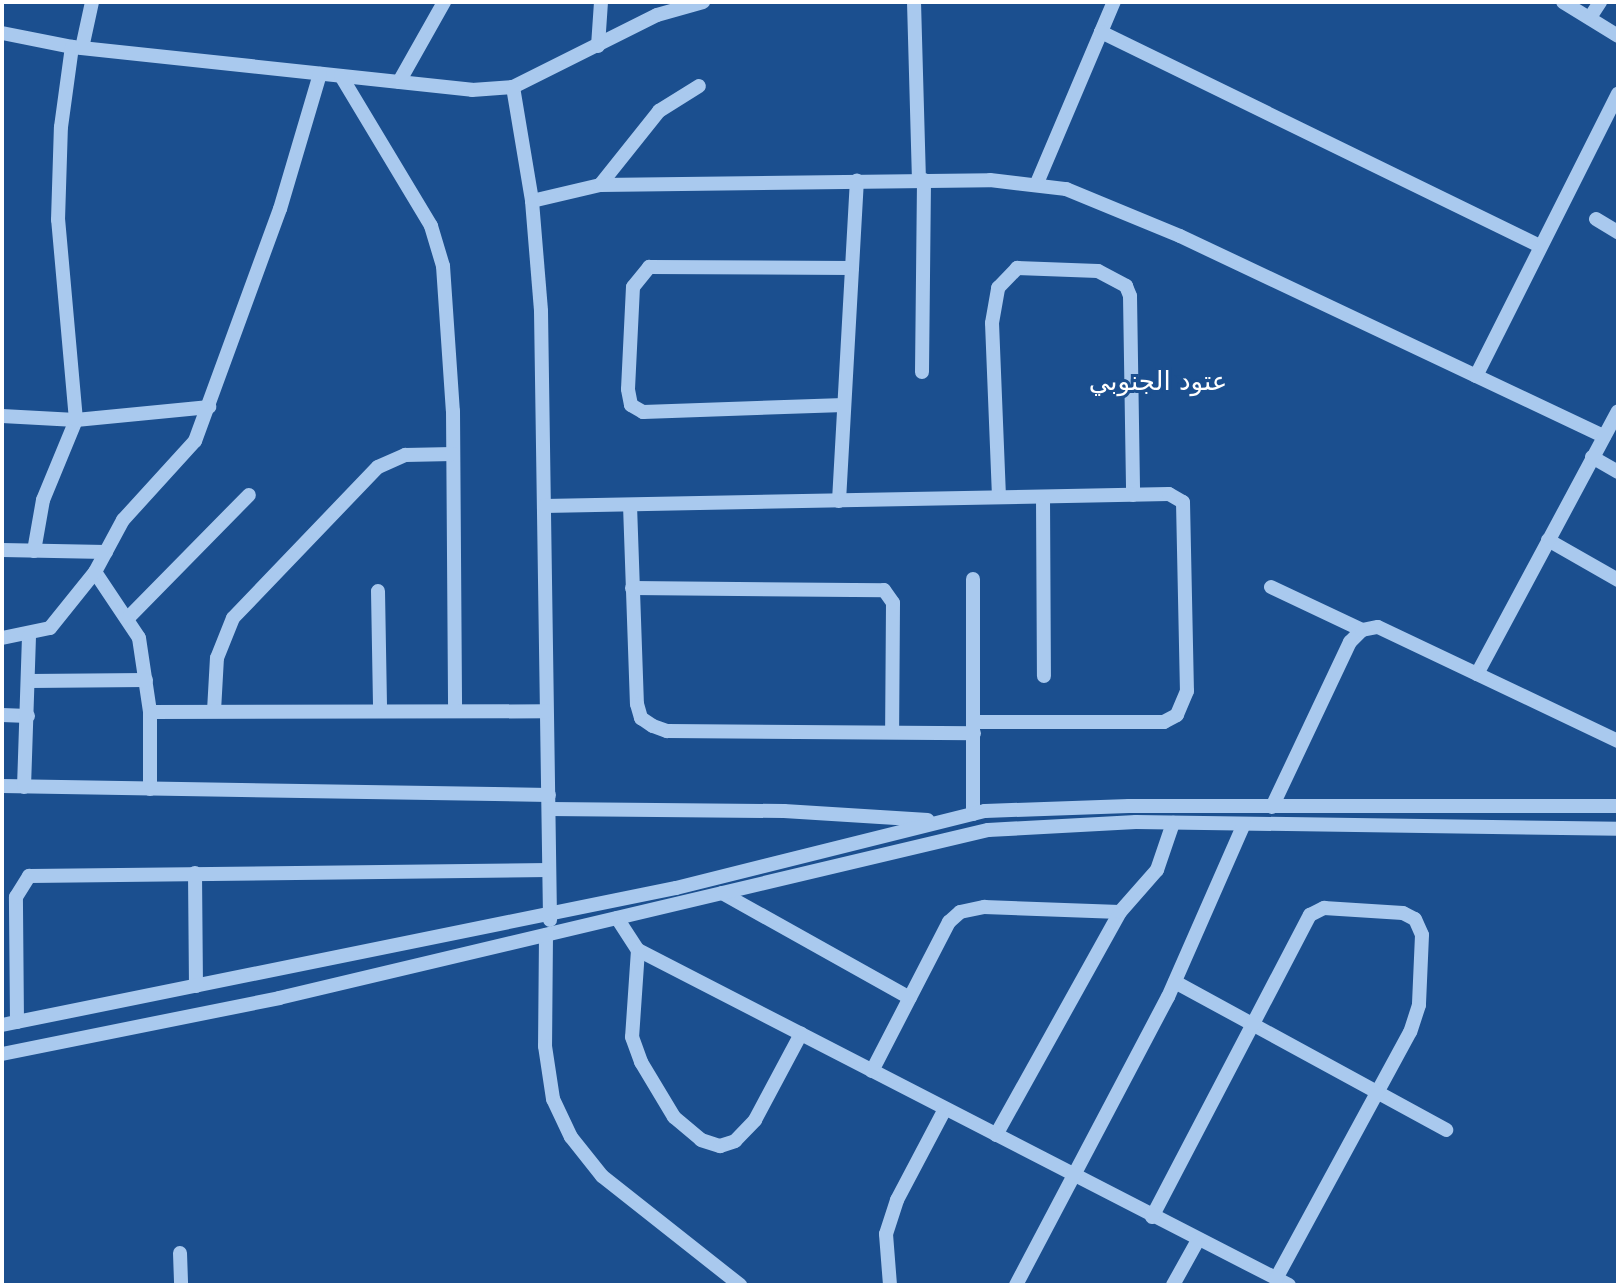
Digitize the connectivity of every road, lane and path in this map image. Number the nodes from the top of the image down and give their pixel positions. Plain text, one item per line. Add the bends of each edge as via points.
1 (92, 2) edge
2 (444, 2) edge
3 (601, 2) edge
4 (703, 2) edge
5 (914, 2) edge
6 (1114, 2) edge
7 (1563, 2) edge
8 (1600, 2) edge
9 (1591, 16) junction
10 (1101, 32) junction
11 (2, 33) edge
12 (1618, 36) edge
13 (598, 46) junction
14 (77, 47) junction
15 (320, 74) junction
16 (341, 76) junction
17 (399, 82) junction
18 (699, 86) dead end
19 (513, 87) junction
20 (1618, 94) edge
21 (922, 180) junction
22 (857, 181) junction
23 (1037, 183) junction
24 (600, 185) junction
25 (532, 201) junction
26 (1596, 219) dead end
27 (1618, 232) edge
28 (1539, 246) junction
29 (852, 268) junction
30 (922, 372) dead end
31 (1476, 376) junction
32 (844, 405) junction
33 (209, 407) junction
34 (1618, 411) edge
35 (2, 416) edge
36 (76, 420) junction
37 (1604, 436) junction
38 (453, 454) junction
39 (1592, 457) junction
40 (1618, 472) edge
41 (249, 495) dead end
42 (1133, 495) junction
43 (999, 497) junction
44 (1043, 497) junction
45 (839, 501) junction
46 (630, 505) junction
47 (544, 506) junction
48 (1548, 540) junction
49 (2, 550) edge
50 (34, 551) junction
51 (106, 552) junction
52 (95, 572) junction
53 (973, 579) dead end
54 (1618, 580) edge
55 (1271, 587) dead end
56 (632, 588) junction
57 (378, 591) dead end
58 (129, 617) junction
59 (1362, 630) junction
60 (29, 636) junction
61 (2, 638) edge
62 (1477, 674) junction
63 (1044, 676) dead end
64 (146, 680) junction
65 (29, 681) junction
66 (214, 711) junction
67 (380, 711) junction
68 (455, 711) junction
69 (546, 711) junction
70 (150, 712) junction
71 (2, 715) edge
72 (28, 716) junction
73 (974, 727) junction
74 (892, 732) junction
75 (1618, 741) edge
76 (2, 786) edge
77 (24, 787) junction
78 (150, 789) junction
79 (549, 802) junction
80 (1618, 806) edge
81 (1272, 807) junction
82 (973, 814) junction
83 (943, 821) junction
84 (1173, 823) junction
85 (1244, 824) junction
86 (1618, 829) edge
87 (549, 870) junction
88 (195, 873) junction
89 (722, 893) junction
90 (1120, 912) junction
91 (550, 914) junction
92 (617, 918) junction
93 (549, 934) junction
94 (638, 950) junction
95 (1175, 982) junction
96 (196, 986) junction
97 (910, 998) junction
98 (10, 1024) edge
99 (1256, 1026) junction
100 (801, 1034) junction
101 (2, 1054) edge
102 (872, 1071) junction
103 (1381, 1094) junction
104 (945, 1109) junction
105 (1446, 1130) dead end
106 (996, 1135) junction
107 (1072, 1175) junction
108 (1152, 1217) junction
109 (1198, 1240) junction
110 (180, 1253) dead end
111 (1282, 1282) edge
112 (181, 1285) edge
113 (740, 1285) edge
114 (890, 1285) edge
115 (1016, 1285) edge
116 (1173, 1285) edge

1 - 14 street
2 - 17 street
3 - 13 street
4 - 13 street via 657,15
5 - 21 street
6 - 10 street
7 - 9 street
8 - 9 street
9 - 12 street
10 - 23 street
10 - 28 street
11 - 14 street
13 - 19 street
14 - 15 street
14 - 36 street via 61,127 58,220
15 - 16 street
15 - 33 street via 280,209
16 - 17 street
16 - 38 street via 431,226 443,266
17 - 19 street via 472,90
18 - 24 street via 659,111
19 - 25 street
20 - 28 street
21 - 22 street
21 - 23 street
21 - 30 street
22 - 24 street
22 - 29 street
23 - 31 street via 1103,201
24 - 25 street
25 - 47 street via 541,311
26 - 27 street
28 - 31 street
29 - 32 street
29 - 32 street via 649,267 633,287 628,389 631,405 643,412
31 - 37 street
32 - 45 street
33 - 36 street
33 - 51 street via 195,441 123,520
34 - 37 street
35 - 36 street
36 - 50 street via 43,500
37 - 39 street
38 - 66 street via 405,455 378,467 233,618 217,658
38 - 68 street
39 - 40 street
39 - 48 street
41 - 58 street
42 - 43 street via 1126,286 1098,271 1017,268 998,288 992,323
42 - 44 street
42 - 73 street via 1169,494 1183,502 1187,691 1177,715 1164,722
43 - 44 street
43 - 45 street
44 - 63 street
45 - 46 street
46 - 47 street
46 - 56 street
47 - 69 street
48 - 54 street
48 - 62 street
49 - 50 street
50 - 51 street
51 - 52 street
52 - 58 street
52 - 60 street via 50,628
53 - 73 street
55 - 59 street
56 - 74 street via 637,704 641,718 653,726 667,731
56 - 74 street via 884,590 893,603
57 - 67 street
58 - 64 street via 139,638
59 - 62 street via 1378,627
59 - 81 street via 1350,642
60 - 61 street
60 - 65 street
62 - 75 street
64 - 65 street
64 - 70 street
65 - 72 street
66 - 67 street
66 - 70 street
67 - 68 street
68 - 69 street
69 - 79 street
70 - 78 street
71 - 72 street
72 - 77 street
73 - 74 street
73 - 82 street
76 - 77 street
77 - 78 street
78 - 79 street
79 - 83 street
79 - 87 street
80 - 81 street
81 - 82 street via 1129,806
82 - 83 street
83 - 91 street
84 - 85 street
84 - 89 street via 988,830
84 - 90 street via 1157,870
85 - 86 street
85 - 95 street
87 - 88 street
87 - 91 street
88 - 96 street
88 - 98 street via 29,876 16,897
89 - 92 street
89 - 97 street
90 - 97 street via 984,907 960,912 949,922
90 - 106 street
91 - 93 street
91 - 96 street
92 - 93 street
92 - 94 street
93 - 101 street via 279,998
93 - 113 street via 545,1046 553,1099 571,1137 602,1176
94 - 100 street
94 - 100 street via 632,1037 654,1091 701,1140 720,1146 735,1141 755,1120
95 - 99 street
95 - 107 street
96 - 98 street
97 - 102 street
99 - 103 street
99 - 103 street via 1310,915 1324,908 1403,913 1415,919 1422,935 1419,1005
99 - 108 street
100 - 102 street
102 - 104 street
103 - 105 street
103 - 111 street
104 - 106 street
104 - 114 street via 893,1211 886,1234
106 - 107 street
107 - 108 street
107 - 115 street
108 - 109 street
109 - 111 street
109 - 116 street
110 - 112 street

